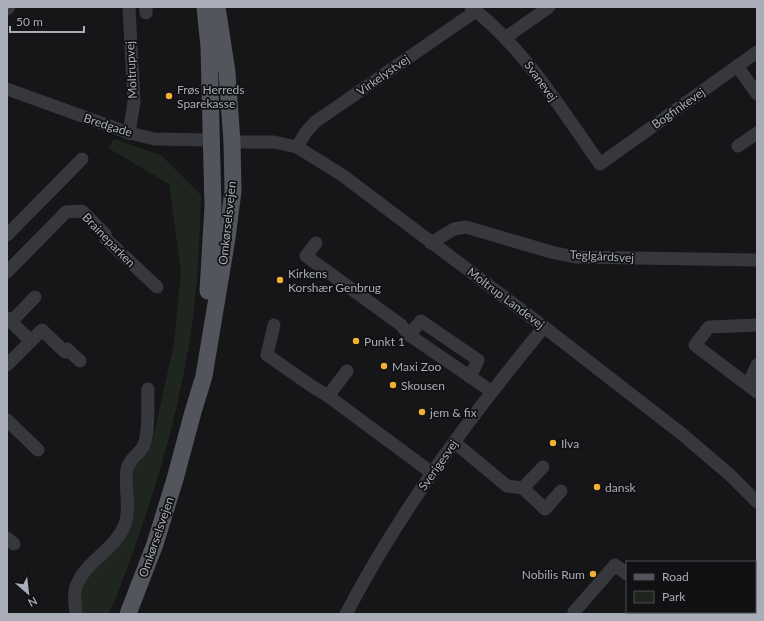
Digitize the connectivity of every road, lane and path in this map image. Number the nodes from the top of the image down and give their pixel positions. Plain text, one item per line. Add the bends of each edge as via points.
1 (129, 7) edge
2 (217, 7) edge
3 (549, 7) edge
4 (474, 9) edge
5 (206, 15) edge
6 (505, 38) junction
7 (757, 52) edge
8 (738, 66) junction
9 (7, 89) edge
10 (757, 94) edge
11 (129, 133) junction
12 (757, 133) edge
13 (212, 140) junction
14 (232, 142) junction
15 (738, 146) dead end
16 (297, 147) junction
17 (82, 159) dead end
18 (600, 164) joint
19 (7, 235) edge
20 (316, 243) dead end
21 (431, 243) junction
22 (225, 245) junction
23 (757, 260) edge
24 (7, 272) edge
25 (157, 287) dead end
26 (35, 297) dead end
27 (9, 320) edge
28 (274, 325) dead end
29 (757, 325) edge
30 (544, 327) junction
31 (409, 335) junction
32 (31, 341) junction
33 (80, 361) dead end
34 (7, 365) edge
35 (757, 365) edge
36 (347, 371) dead end
37 (470, 377) junction
38 (753, 388) edge
39 (148, 389) dead end
40 (492, 391) junction
41 (328, 396) junction
42 (192, 412) junction
43 (7, 420) edge
44 (454, 442) junction
45 (38, 450) dead end
46 (543, 467) dead end
47 (432, 473) junction
48 (523, 488) junction
49 (561, 491) dead end
50 (757, 502) edge
51 (626, 573) edge
52 (574, 612) dead end
53 (76, 614) edge
54 (128, 614) edge
55 (346, 614) edge

1 - 11 street, Moltrupvej via 134,102
2 - 14 main road, Omkørselsvejen via 227,72
3 - 6 street
4 - 6 street, Svanevej
4 - 16 street, Virkelystvej via 315,122
5 - 13 main road, Omkørselsvejen
5 - 14 main road via 216,58 222,119
6 - 18 street, Svanevej via 523,56
7 - 8 street, Bogfinkevej
8 - 10 street
8 - 18 street, Bogfinkevej
9 - 11 street, Bredgade
11 - 13 street, Bredgade via 155,139
12 - 15 street
13 - 14 main road
13 - 22 main road via 224,163
13 - 42 main road, Omkørselsvejen via 213,209 208,289
14 - 16 street, Moltrup Landevej via 274,142
14 - 22 main road, Omkørselsvejen via 232,191
16 - 21 street, Moltrup Landevej via 342,175
17 - 19 street
20 - 31 street via 306,256 401,325
21 - 23 street, Teglgårdsvej via 454,228 466,227 575,257
21 - 30 street, Moltrup Landevej
22 - 42 main road, Omkørselsvejen via 204,376
24 - 25 street, Braineparken via 66,212 82,211 105,234 106,239
26 - 27 street
27 - 32 street
28 - 41 street via 267,355
29 - 38 street via 709,327 695,345
30 - 40 street, Sverigesvej
30 - 50 street, Moltrup Landevej via 682,434
31 - 37 street
31 - 37 street via 421,321 478,360
32 - 33 street via 42,330 65,352 67,349
32 - 34 street
35 - 38 street
36 - 41 street
37 - 40 street
39 - 53 street via 147,435 143,447 127,469 125,524 119,536 83,573 77,584
40 - 44 street, Sverigesvej
41 - 47 street
42 - 54 main road, Omkørselsvejen via 155,544
43 - 45 street
44 - 47 street, Sverigesvej
44 - 48 street via 507,486
46 - 48 street
47 - 55 street, Sverigesvej via 380,554
48 - 49 street via 545,509
51 - 52 street via 615,565

